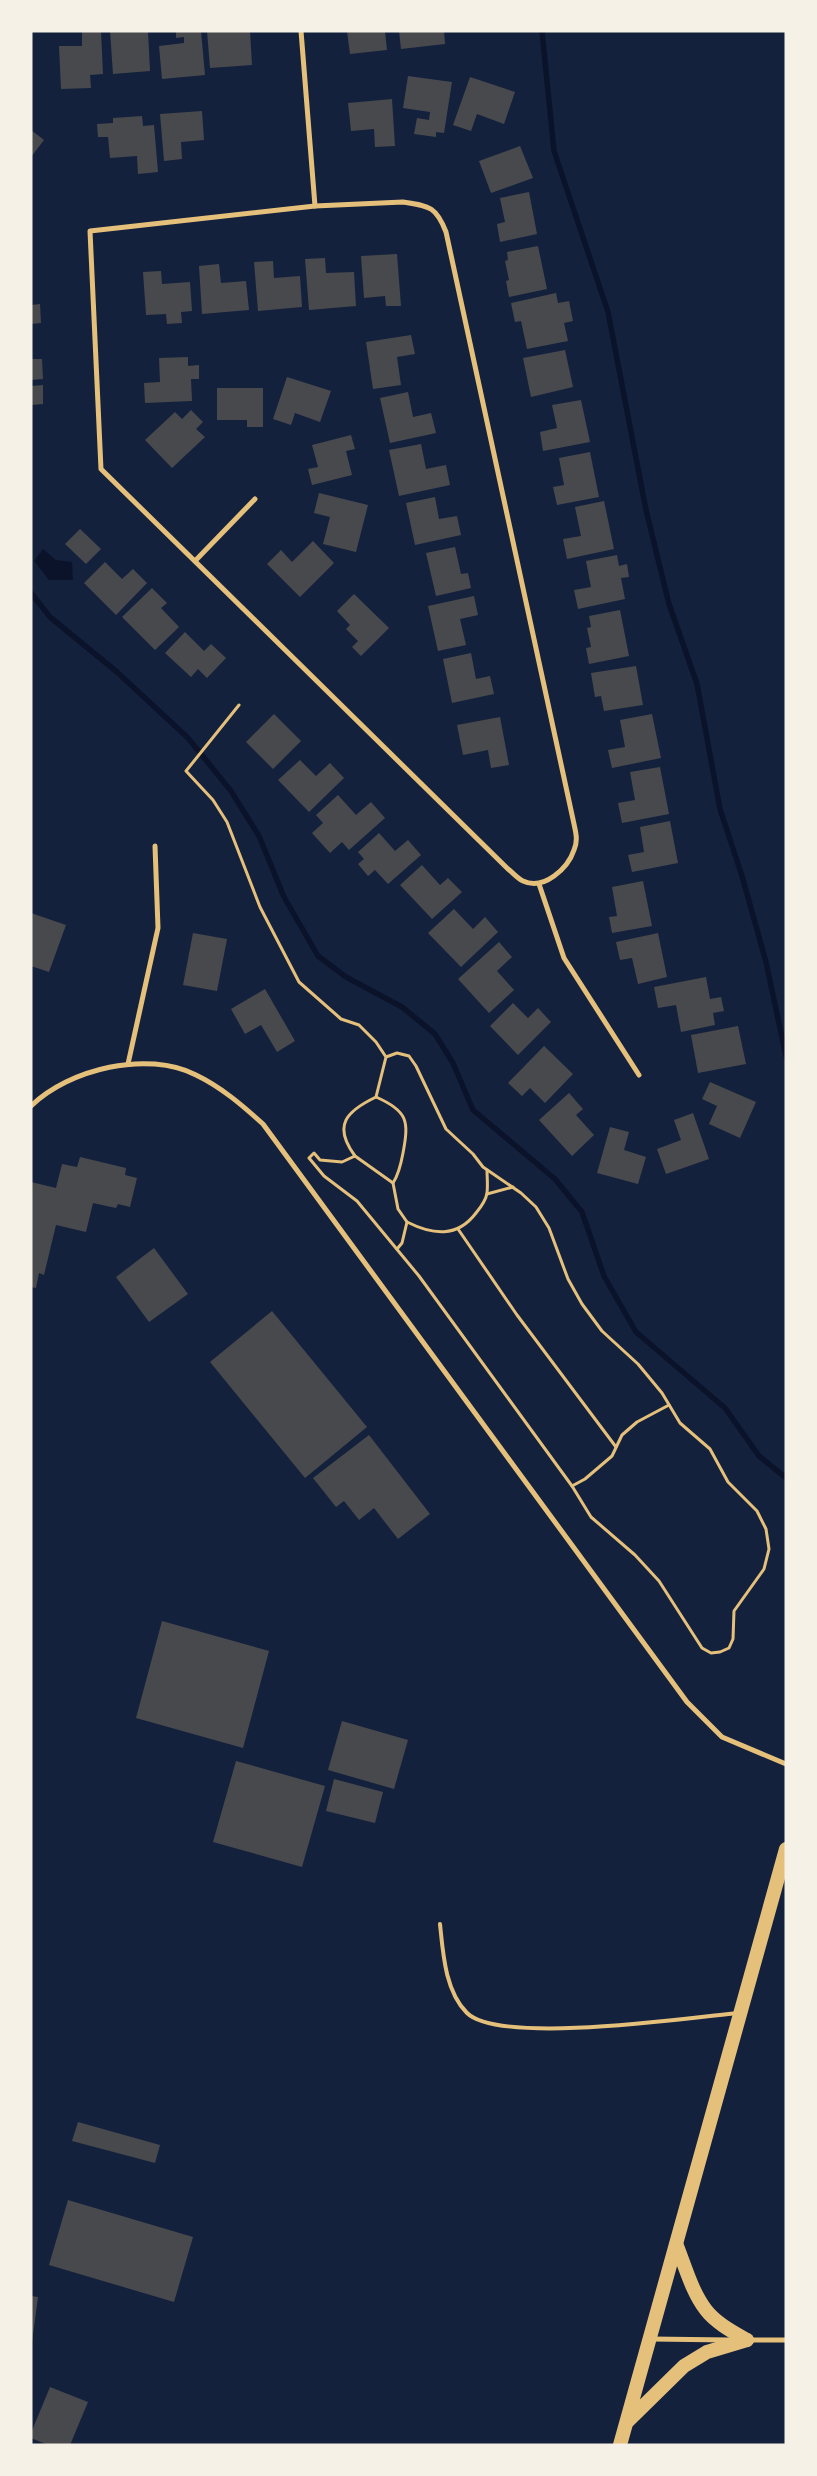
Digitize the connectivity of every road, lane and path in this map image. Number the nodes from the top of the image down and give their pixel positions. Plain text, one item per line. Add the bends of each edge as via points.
1 (302, 31) edge
2 (315, 206) junction
3 (255, 499) dead end
4 (194, 561) junction
5 (240, 705) dead end
6 (155, 846) dead end
7 (539, 884) junction
8 (386, 1057) junction
9 (128, 1064) junction
10 (639, 1075) dead end
11 (376, 1097) junction
12 (31, 1106) edge
13 (355, 1156) junction
14 (487, 1170) junction
15 (393, 1183) junction
16 (513, 1187) junction
17 (487, 1194) junction
18 (407, 1222) junction
19 (458, 1230) junction
20 (397, 1249) junction
21 (669, 1405) junction
22 (616, 1447) junction
23 (572, 1486) junction
24 (786, 1764) edge
25 (786, 1849) edge
26 (440, 1924) dead end
27 (739, 2012) junction
28 (676, 2246) junction
29 (651, 2339) junction
30 (747, 2340) junction
31 (786, 2340) edge
32 (626, 2423) junction
33 (620, 2445) edge

1 - 2 street
2 - 4 street via 90,231 101,469
2 - 7 street via 403,202 426,205 439,214 446,232 577,839 574,851 559,873
3 - 4 street
4 - 7 street via 508,870 524,882
5 - 8 path via 186,771 227,822 260,906 299,982 341,1019 359,1025
6 - 9 street via 158,928
7 - 10 street via 564,958
8 - 11 path
8 - 14 path via 397,1053 409,1056 446,1130
9 - 12 street via 79,1075
9 - 24 street via 162,1065 194,1074 231,1095 264,1124 687,1702 722,1737
11 - 13 path via 354,1108 346,1119 347,1145
11 - 15 path via 399,1110 406,1121 398,1176
13 - 15 path
13 - 20 path via 342,1162 320,1160 314,1153 309,1158 324,1176 357,1200
14 - 16 path
14 - 17 path
15 - 18 path via 398,1209
16 - 17 path
16 - 21 path via 536,1207 549,1228 568,1279 582,1304 602,1331 638,1364
17 - 19 path via 471,1220
18 - 19 path via 435,1232
18 - 20 path via 402,1243
19 - 22 path
20 - 23 path
21 - 22 path via 637,1422 622,1435
21 - 23 path via 680,1424 710,1449 728,1482 757,1511 766,1530 770,1549 764,1569 734,1611 733,1638 728,1648 711,1653 702,1648 659,1581 591,1517
22 - 23 path via 612,1456
25 - 27 highway
26 - 27 lane via 444,1963 454,1992 468,2014 491,2024 560,2030
27 - 28 highway
28 - 29 highway
28 - 30 highway via 706,2311
29 - 30 street
29 - 32 highway
30 - 31 street
30 - 32 highway via 707,2352 684,2366
32 - 33 highway

